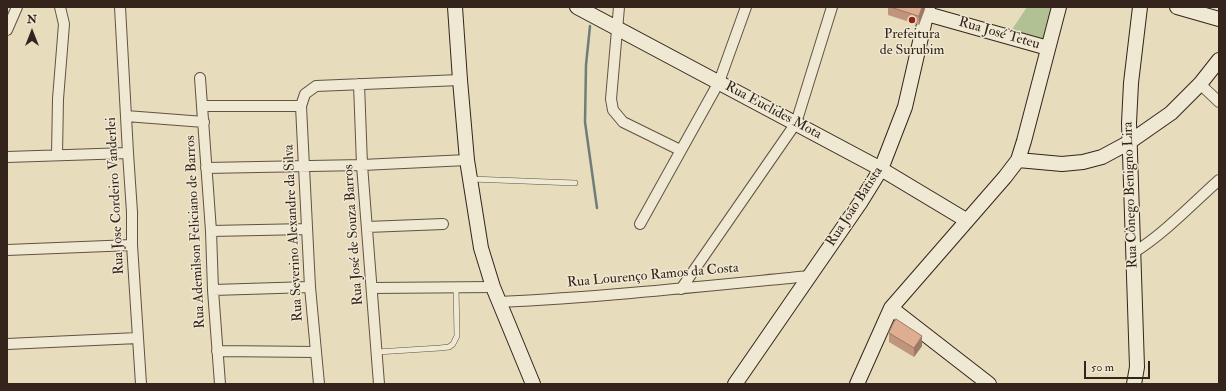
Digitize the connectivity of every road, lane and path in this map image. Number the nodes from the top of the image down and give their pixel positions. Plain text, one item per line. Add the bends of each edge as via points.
1 (17, 7) edge
2 (60, 7) edge
3 (120, 7) edge
4 (455, 7) edge
5 (577, 7) edge
6 (619, 7) edge
7 (832, 7) edge
8 (1059, 7) edge
9 (1140, 7) edge
10 (1177, 7) edge
11 (744, 8) edge
12 (927, 9) edge
13 (1219, 19) edge
14 (617, 28) junction
15 (7, 30) edge
16 (1048, 48) junction
17 (1219, 60) edge
18 (200, 78) dead end
19 (460, 80) junction
20 (719, 82) junction
21 (358, 84) junction
22 (1200, 84) junction
23 (1219, 102) edge
24 (203, 106) junction
25 (302, 106) junction
26 (126, 116) junction
27 (204, 122) junction
28 (796, 123) junction
29 (1128, 143) junction
30 (680, 150) junction
31 (128, 153) junction
32 (57, 155) junction
33 (7, 157) edge
34 (467, 160) junction
35 (1018, 160) junction
36 (362, 165) junction
37 (304, 167) junction
38 (206, 168) junction
39 (881, 169) junction
40 (470, 179) junction
41 (1219, 180) edge
42 (575, 183) dead end
43 (966, 220) junction
44 (443, 224) dead end
45 (640, 224) dead end
46 (367, 227) junction
47 (307, 229) junction
48 (211, 231) junction
49 (132, 245) junction
50 (7, 250) edge
51 (1133, 253) junction
52 (810, 276) junction
53 (310, 287) junction
54 (456, 287) junction
55 (493, 287) junction
56 (372, 288) junction
57 (681, 289) junction
58 (213, 290) junction
59 (499, 302) junction
60 (891, 308) junction
61 (138, 338) junction
62 (7, 344) edge
63 (217, 351) junction
64 (316, 352) junction
65 (377, 352) junction
66 (141, 384) edge
67 (220, 384) edge
68 (319, 384) edge
69 (379, 384) edge
70 (533, 384) edge
71 (735, 384) edge
72 (857, 384) edge
73 (989, 384) edge
74 (1134, 384) edge

1 - 15 street
2 - 32 street via 64,24
3 - 26 street, Rua Jose Cordeiro Vanderlei
4 - 19 main road
5 - 14 main road, Rua Euclides Mota
6 - 14 street
7 - 28 street
8 - 16 main road
9 - 29 main road, Rua Cônego Benigno Lira via 1131,83
10 - 13 main road
11 - 20 street
12 - 16 main road, Rua José Teteu
12 - 39 main road, Rua João Batista via 904,107
14 - 20 main road, Rua Euclides Mota
14 - 30 street via 611,99 613,110 623,122
16 - 35 main road
17 - 22 main road
18 - 24 street, Rua Ademilson Feliciano de Barros
19 - 21 street
19 - 34 main road
20 - 28 main road, Rua Euclides Mota
20 - 30 street
21 - 25 street via 316,86 305,94
21 - 36 street, Rua José de Souza Barros
22 - 23 street
22 - 29 main road via 1171,113
24 - 25 street
24 - 27 street, Rua Ademilson Feliciano de Barros
25 - 37 street, Rua Severino Alexandre da Silva
26 - 27 street
26 - 31 street, Rua Jose Cordeiro Vanderlei
27 - 38 street, Rua Ademilson Feliciano de Barros
28 - 39 main road, Rua Euclides Mota
28 - 57 street
29 - 35 main road via 1102,157 1083,162 1062,164
29 - 51 main road, Rua Cônego Benigno Lira
30 - 45 street
31 - 32 street
31 - 49 street, Rua Jose Cordeiro Vanderlei
32 - 33 street
34 - 36 street
34 - 40 main road
35 - 43 main road
36 - 37 street
36 - 46 street, Rua José de Souza Barros
37 - 38 street
37 - 47 street, Rua Severino Alexandre da Silva
38 - 48 street, Rua Ademilson Feliciano de Barros
39 - 43 main road, Rua Euclides Mota
39 - 52 main road, Rua João Batista
40 - 42 lane
40 - 55 main road via 481,248
41 - 51 street via 1149,244
43 - 60 main road
44 - 46 street
46 - 56 street, Rua José de Souza Barros
47 - 48 street
47 - 53 street, Rua Severino Alexandre da Silva
48 - 58 street, Rua Ademilson Feliciano de Barros
49 - 50 street
49 - 61 street, Rua Jose Cordeiro Vanderlei
51 - 74 main road, Rua Cônego Benigno Lira via 1137,367
52 - 57 street, Rua Lourenço Ramos da Costa
52 - 71 main road, Rua João Batista
53 - 58 street
53 - 64 street, Rua Severino Alexandre da Silva
54 - 55 street
54 - 56 street
54 - 65 lane via 457,336 453,344 440,348
55 - 59 main road
56 - 65 street, Rua José de Souza Barros
57 - 59 street, Rua Lourenço Ramos da Costa
58 - 63 street, Rua Ademilson Feliciano de Barros
59 - 70 main road
60 - 72 main road
60 - 73 main road
61 - 62 street
61 - 66 street, Rua Jose Cordeiro Vanderlei
63 - 64 street
63 - 67 street, Rua Ademilson Feliciano de Barros
64 - 68 street, Rua Severino Alexandre da Silva
65 - 69 street, Rua José de Souza Barros

